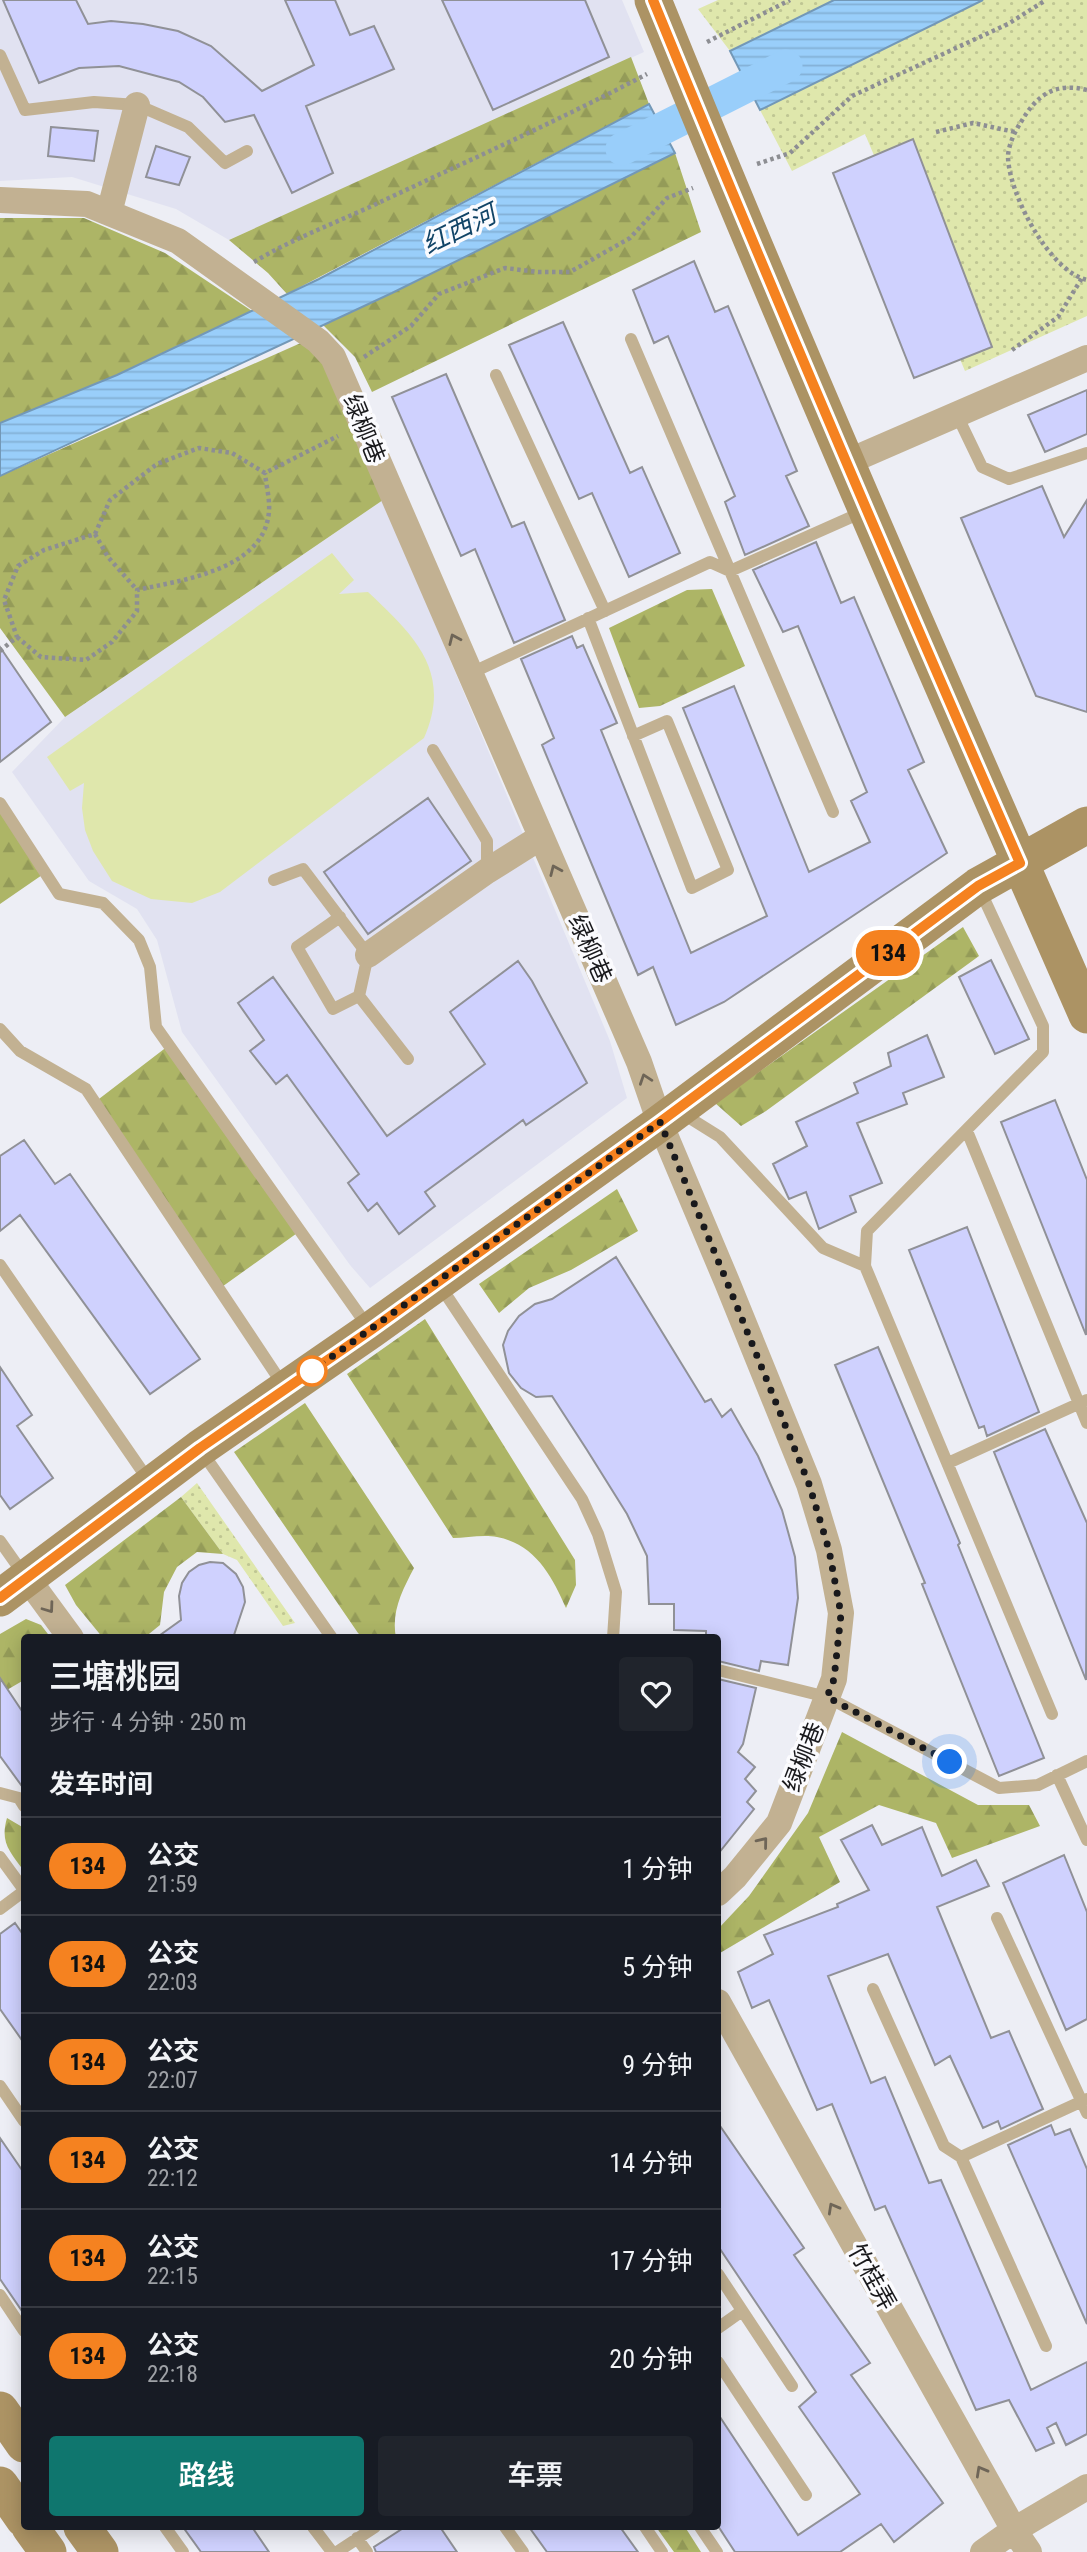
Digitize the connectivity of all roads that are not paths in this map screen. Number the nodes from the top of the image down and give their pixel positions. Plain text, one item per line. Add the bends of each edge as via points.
1 (653, 0) edge
2 (0, 55) edge
3 (137, 104) junction
4 (247, 150) dead end
5 (0, 200) edge
6 (109, 213) junction
7 (631, 339) dead end
8 (1087, 358) edge
9 (496, 375) dead end
10 (957, 415) junction
11 (1087, 453) edge
12 (845, 463) junction
13 (865, 511) junction
14 (730, 571) junction
15 (604, 611) junction
16 (588, 618) junction
17 (470, 674) junction
18 (633, 736) junction
19 (433, 750) dead end
20 (0, 803) edge
21 (833, 812) dead end
22 (1087, 825) edge
23 (541, 838) junction
24 (1020, 863) junction
25 (487, 871) junction
26 (274, 880) dead end
27 (978, 886) junction
28 (340, 917) junction
29 (368, 955) junction
30 (359, 996) junction
31 (1087, 1015) edge
32 (3, 1039) edge
33 (408, 1059) dead end
34 (668, 1116) junction
35 (967, 1131) junction
36 (0, 1265) edge
37 (865, 1266) junction
38 (436, 1281) junction
39 (371, 1330) junction
40 (286, 1389) junction
41 (1083, 1402) edge
42 (1087, 1423) edge
43 (200, 1448) junction
44 (948, 1463) junction
45 (152, 1485) junction
46 (0, 1541) edge
47 (13, 1588) edge
48 (66, 1634) edge
49 (329, 1634) edge
50 (613, 1634) edge
51 (721, 1671) edge
52 (827, 1697) junction
53 (1052, 1714) dead end
54 (1087, 1761) edge
55 (1057, 1775) junction
56 (0, 1793) edge
57 (21, 1801) edge
58 (1087, 1840) edge
59 (0, 1857) edge
60 (21, 1887) edge
61 (721, 1890) edge
62 (21, 1893) edge
63 (0, 1909) edge
64 (997, 1918) dead end
65 (873, 1989) dead end
66 (721, 2007) edge
67 (0, 2086) edge
68 (1085, 2104) edge
69 (21, 2117) edge
70 (961, 2157) junction
71 (721, 2279) edge
72 (0, 2295) edge
73 (742, 2311) junction
74 (21, 2326) edge
75 (721, 2326) edge
76 (1046, 2346) dead end
77 (721, 2367) edge
78 (792, 2386) dead end
79 (0, 2485) edge
80 (1087, 2487) edge
81 (806, 2495) dead end
82 (21, 2515) edge
83 (32, 2530) edge
84 (84, 2530) edge
85 (166, 2530) edge
86 (316, 2530) edge
87 (371, 2530) edge
88 (507, 2530) edge
89 (647, 2530) edge
90 (702, 2530) edge
91 (1014, 2530) junction
92 (358, 2539) junction
93 (48, 2552) edge
94 (100, 2552) edge
95 (183, 2552) edge
96 (334, 2552) edge
97 (367, 2552) edge
98 (523, 2552) edge
99 (663, 2552) edge
100 (717, 2552) edge
101 (983, 2552) edge
102 (1029, 2552) edge

1 - 12 street
2 - 3 lane via 25,110 94,102
3 - 4 lane via 188,127 225,163
3 - 6 street
5 - 6 street, 绿柳巷 via 88,204
17 -> 6 street, 绿柳巷 via 332,357 318,341 178,241
7 - 14 lane
8 - 10 street
9 - 15 lane
10 - 11 lane via 982,467 1009,479
10 - 12 street
12 - 13 street
13 - 14 lane
13 - 24 street
14 - 15 lane via 710,562
14 - 21 lane
15 - 16 lane
16 - 17 lane
16 - 18 lane
17 - 23 street, 绿柳巷
18 - 18 lane via 691,888 728,870 667,721
19 - 25 lane via 487,841
20 - 39 lane via 59,894 103,904 139,940 150,967 156,1027
22 - 24 street
23 - 25 street
34 -> 23 street, 绿柳巷 via 639,1062
24 - 27 street
24 - 31 street
25 - 29 street
26 - 28 lane via 303,869
27 - 34 street
27 - 35 lane via 1044,1026 1043,1052
28 - 29 lane
28 - 30 lane via 297,947 333,1009
29 - 30 lane
30 - 33 lane
32 - 40 lane via 86,1089
34 - 37 lane via 720,1137 822,1248
34 - 38 street
34 - 52 street, 绿柳巷 via 825,1537 841,1614 834,1679
35 - 37 lane via 867,1231
35 - 41 lane
36 - 45 lane
37 - 44 lane
38 - 39 street
38 - 50 lane via 582,1499 616,1592
39 - 40 street
40 - 43 street
41 - 42 lane
41 - 44 lane
43 - 45 street
43 - 49 lane
44 - 53 lane
45 - 47 street
46 - 47 lane
47 -> 48 street
51 - 52 lane
52 - 55 lane via 999,1788 1038,1785
61 -> 52 street, 绿柳巷 via 779,1823
54 - 55 lane
55 - 58 lane
56 - 57 lane
59 - 60 lane
62 - 63 lane
64 - 68 lane
65 - 70 lane via 944,2146
91 -> 66 street, 竹桂弄
67 - 69 lane
68 - 70 lane
70 - 76 lane
71 - 73 lane
72 - 74 lane
73 - 75 lane
73 - 78 lane
77 - 81 lane
79 - 82 street
80 - 91 street
83 - 93 street
84 - 94 street
85 - 95 lane
86 - 96 lane
87 - 92 lane
88 - 98 lane
89 - 99 lane
90 - 100 lane
91 - 101 street
91 - 102 street, 竹桂弄
92 - 96 lane
92 - 97 lane

